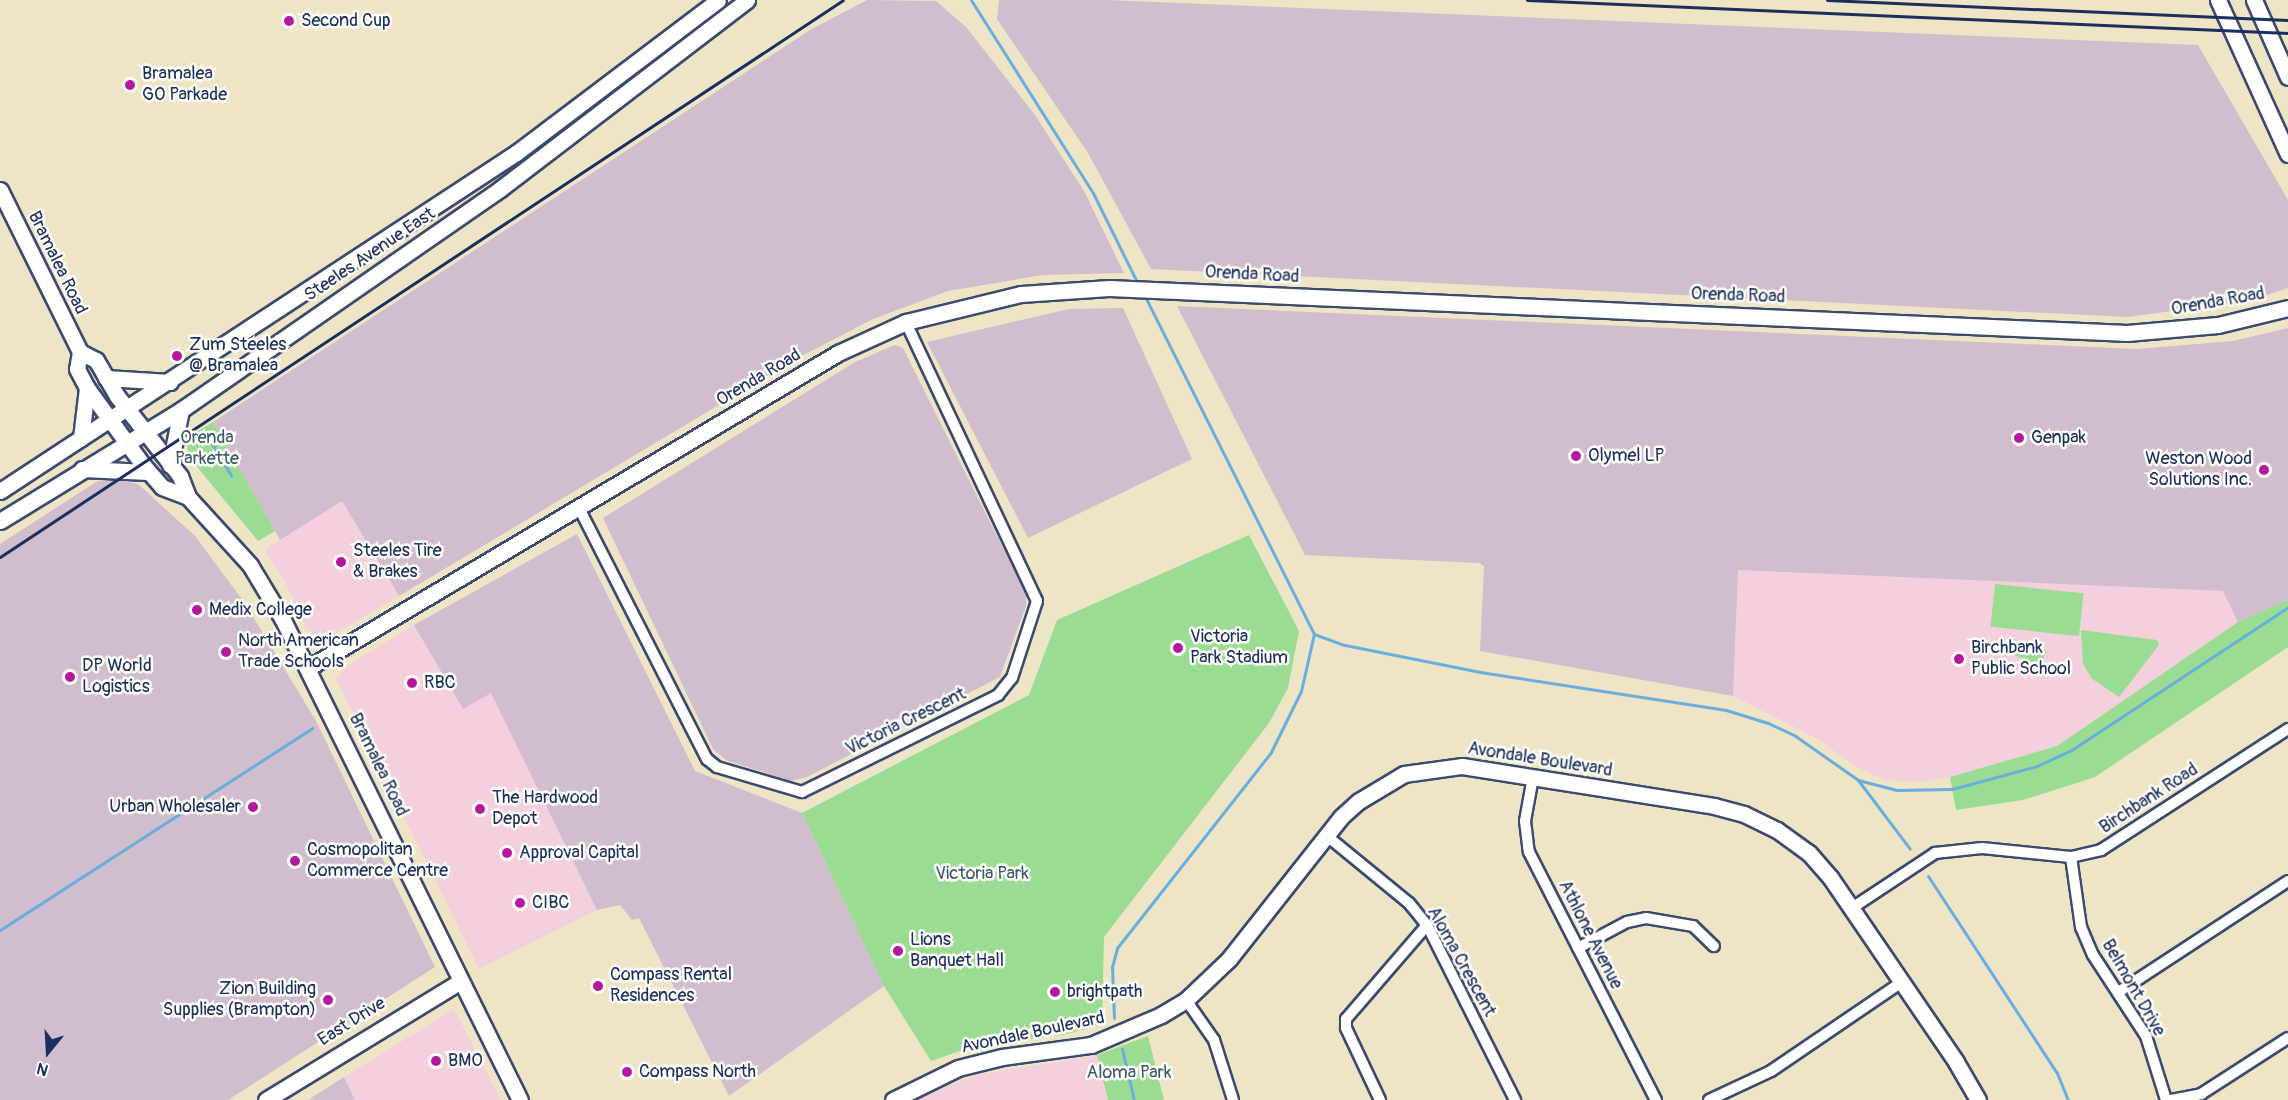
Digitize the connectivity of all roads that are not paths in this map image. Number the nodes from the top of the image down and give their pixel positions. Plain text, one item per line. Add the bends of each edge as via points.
1 (718, 0) edge
2 (747, 0) edge
3 (2218, 0) edge
4 (2254, 0) edge
5 (2288, 76) edge
6 (516, 153) junction
7 (2288, 154) edge
8 (528, 169) junction
9 (0, 190) edge
10 (2288, 308) edge
11 (906, 322) junction
12 (80, 352) junction
13 (106, 378) junction
14 (170, 382) junction
15 (87, 388) junction
16 (127, 410) junction
17 (181, 410) junction
18 (110, 420) junction
19 (143, 432) junction
20 (81, 438) junction
21 (126, 442) junction
22 (170, 465) junction
23 (82, 469) junction
24 (148, 472) junction
25 (0, 491) edge
26 (188, 497) junction
27 (580, 510) junction
28 (0, 521) edge
29 (308, 668) junction
30 (2288, 729) edge
31 (1533, 777) junction
32 (1327, 836) junction
33 (2071, 857) junction
34 (2288, 881) edge
35 (1852, 908) junction
36 (1427, 925) junction
37 (1714, 946) dead end
38 (1578, 948) junction
39 (461, 981) junction
40 (1902, 982) junction
41 (2120, 991) junction
42 (1186, 1000) junction
43 (2288, 1038) edge
44 (266, 1100) edge
45 (520, 1100) edge
46 (893, 1100) edge
47 (1233, 1100) edge
48 (1380, 1100) edge
49 (1515, 1100) edge
50 (1656, 1100) edge
51 (1709, 1100) edge
52 (1978, 1100) edge
53 (2168, 1100) edge

1 - 6 street, Steeles Avenue East
2 - 8 street, Steeles Avenue East
3 - 7 street
4 - 5 street
6 - 8 street
6 - 14 street, Steeles Avenue East
8 - 17 street, Steeles Avenue East
9 - 12 street, Bramalea Road
10 - 11 street, Orenda Road via 2218,325 2127,333 1126,289 1021,294
11 - 27 street, Orenda Road via 838,353
11 - 27 street, Victoria Crescent via 1037,601 1012,678 998,695 802,792 717,767 707,759
12 - 13 street, Bramalea Road via 96,360
12 - 15 street, Bramalea Road via 77,369
13 - 14 street
13 - 16 street, Bramalea Road
14 - 16 street, Steeles Avenue East
15 - 18 street, Bramalea Road
15 - 20 street
16 - 18 street, Steeles Avenue East
16 - 19 street, Bramalea Road
17 - 19 street, Steeles Avenue East
17 - 22 street
18 - 20 street, Steeles Avenue East
18 - 21 street, Bramalea Road
19 - 21 street, Steeles Avenue East
19 - 22 street, Bramalea Road
20 - 25 street, Steeles Avenue East
21 - 23 street, Steeles Avenue East
21 - 24 street, Bramalea Road
22 - 26 street, Bramalea Road
23 - 24 street
23 - 28 street, Steeles Avenue East
24 - 26 street, Bramalea Road via 162,488
26 - 29 street, Bramalea Road via 250,565
27 - 29 street, Orenda Road
29 - 39 street, Bramalea Road
30 - 33 street, Birchbank Road via 2120,840 2101,850
31 - 32 street, Avondale Boulevard via 1462,766 1404,774 1359,801
31 - 35 street, Avondale Boulevard via 1744,814 1777,830 1809,853
31 - 38 street, Athlone Avenue via 1524,835
32 - 36 street, Aloma Crescent via 1409,903
32 - 42 street, Avondale Boulevard via 1240,946
33 - 35 street, Birchbank Road via 1982,848 1935,853
33 - 41 street, Belmont Drive via 2081,927 2092,955
34 - 41 street
35 - 40 street, Avondale Boulevard
36 - 48 street via 1346,1019 1346,1028
36 - 49 street, Aloma Crescent
37 - 38 street via 1693,926 1646,918 1627,922
38 - 50 street, Athlone Avenue
39 - 44 street, East Drive via 365,1036
39 - 45 street, Bramalea Road
40 - 51 street via 1771,1071
40 - 52 street, Avondale Boulevard
41 - 53 street, Belmont Drive via 2146,1036
42 - 46 street, Avondale Boulevard via 1136,1028 1091,1045 1002,1057 958,1068
42 - 47 street via 1214,1040
43 - 53 street via 2201,1094

